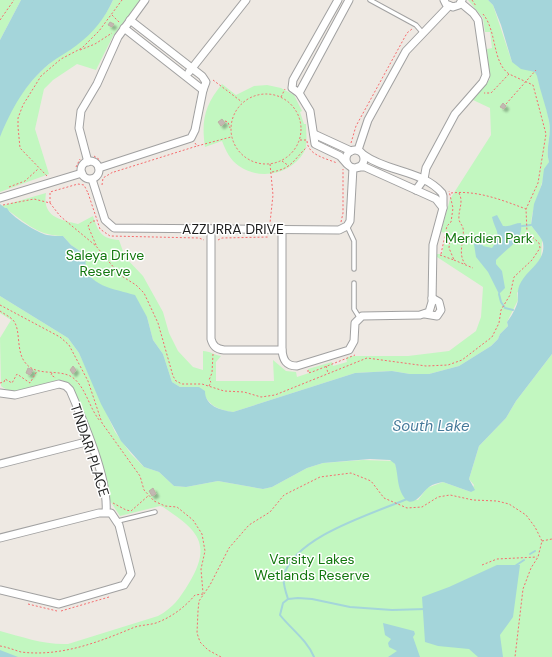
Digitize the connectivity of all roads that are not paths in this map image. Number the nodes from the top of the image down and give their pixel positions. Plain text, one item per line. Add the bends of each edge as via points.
1 (145, 0) edge
2 (246, 0) edge
3 (338, 0) edge
4 (349, 0) edge
5 (370, 0) edge
6 (462, 2) edge
7 (447, 3) edge
8 (130, 20) junction
9 (121, 25) junction
10 (322, 28) junction
11 (422, 32) junction
12 (331, 33) junction
13 (192, 68) junction
14 (185, 77) junction
15 (202, 90) junction
16 (299, 93) junction
17 (314, 134) junction
18 (353, 148) junction
19 (364, 155) junction
20 (88, 162) junction
21 (353, 166) junction
22 (99, 168) junction
23 (82, 173) junction
24 (92, 179) junction
25 (424, 179) junction
26 (416, 190) junction
27 (0, 198) edge
28 (443, 208) junction
29 (347, 226) junction
30 (211, 229) junction
31 (282, 229) junction
32 (354, 269) dead end
33 (354, 283) dead end
34 (359, 317) junction
35 (282, 350) junction
36 (0, 392) edge
37 (90, 441) junction
38 (0, 464) edge
39 (106, 512) junction
40 (155, 512) dead end
41 (118, 521) junction
42 (0, 538) edge
43 (0, 590) edge

1 - 8 street
2 - 13 street
3 - 10 street
4 - 12 street
5 - 11 lane via 416,25
6 - 7 street via 456,7
6 - 25 street via 478,20 486,75 483,82 455,114 426,168
7 - 11 street
8 - 9 street
8 - 13 street
9 - 14 street
9 - 20 street via 97,84 79,117 80,133
10 - 12 street
10 - 16 street via 293,80 292,88
11 - 18 street via 406,51
12 - 16 street
13 - 14 street
13 - 15 street via 205,79
14 - 15 street
15 - 22 street via 195,130 191,138
16 - 17 street via 310,111
17 - 18 street
17 - 21 street via 315,144 340,156
18 - 19 street
18 - 21 street via 346,156
19 - 21 street via 364,161
19 - 25 street via 373,161
20 - 22 street
20 - 23 street via 82,167
21 - 26 street via 365,167
21 - 29 street via 350,220
22 - 24 street via 98,175
23 - 24 street via 86,178
23 - 27 street
24 - 30 street, AZZURRA DRIVE via 108,225 120,229
25 - 26 street
25 - 28 street via 442,193
26 - 28 street via 436,199
28 - 34 street via 432,252 432,307 425,314
29 - 31 street, AZZURRA DRIVE via 339,230
29 - 32 lane via 354,241
30 - 31 street, AZZURRA DRIVE
30 - 35 street via 211,339 215,348
31 - 35 street
33 - 34 lane via 354,309
34 - 35 street via 355,322 354,341 349,350 292,366 286,364
36 - 37 street, TINDARI PLACE via 15,395 56,385 66,386 70,390
37 - 38 street
37 - 39 street, TINDARI PLACE via 101,477 107,504
39 - 41 street
39 - 42 street
40 - 41 lane
41 - 43 street via 130,570 130,578 124,585 59,604

